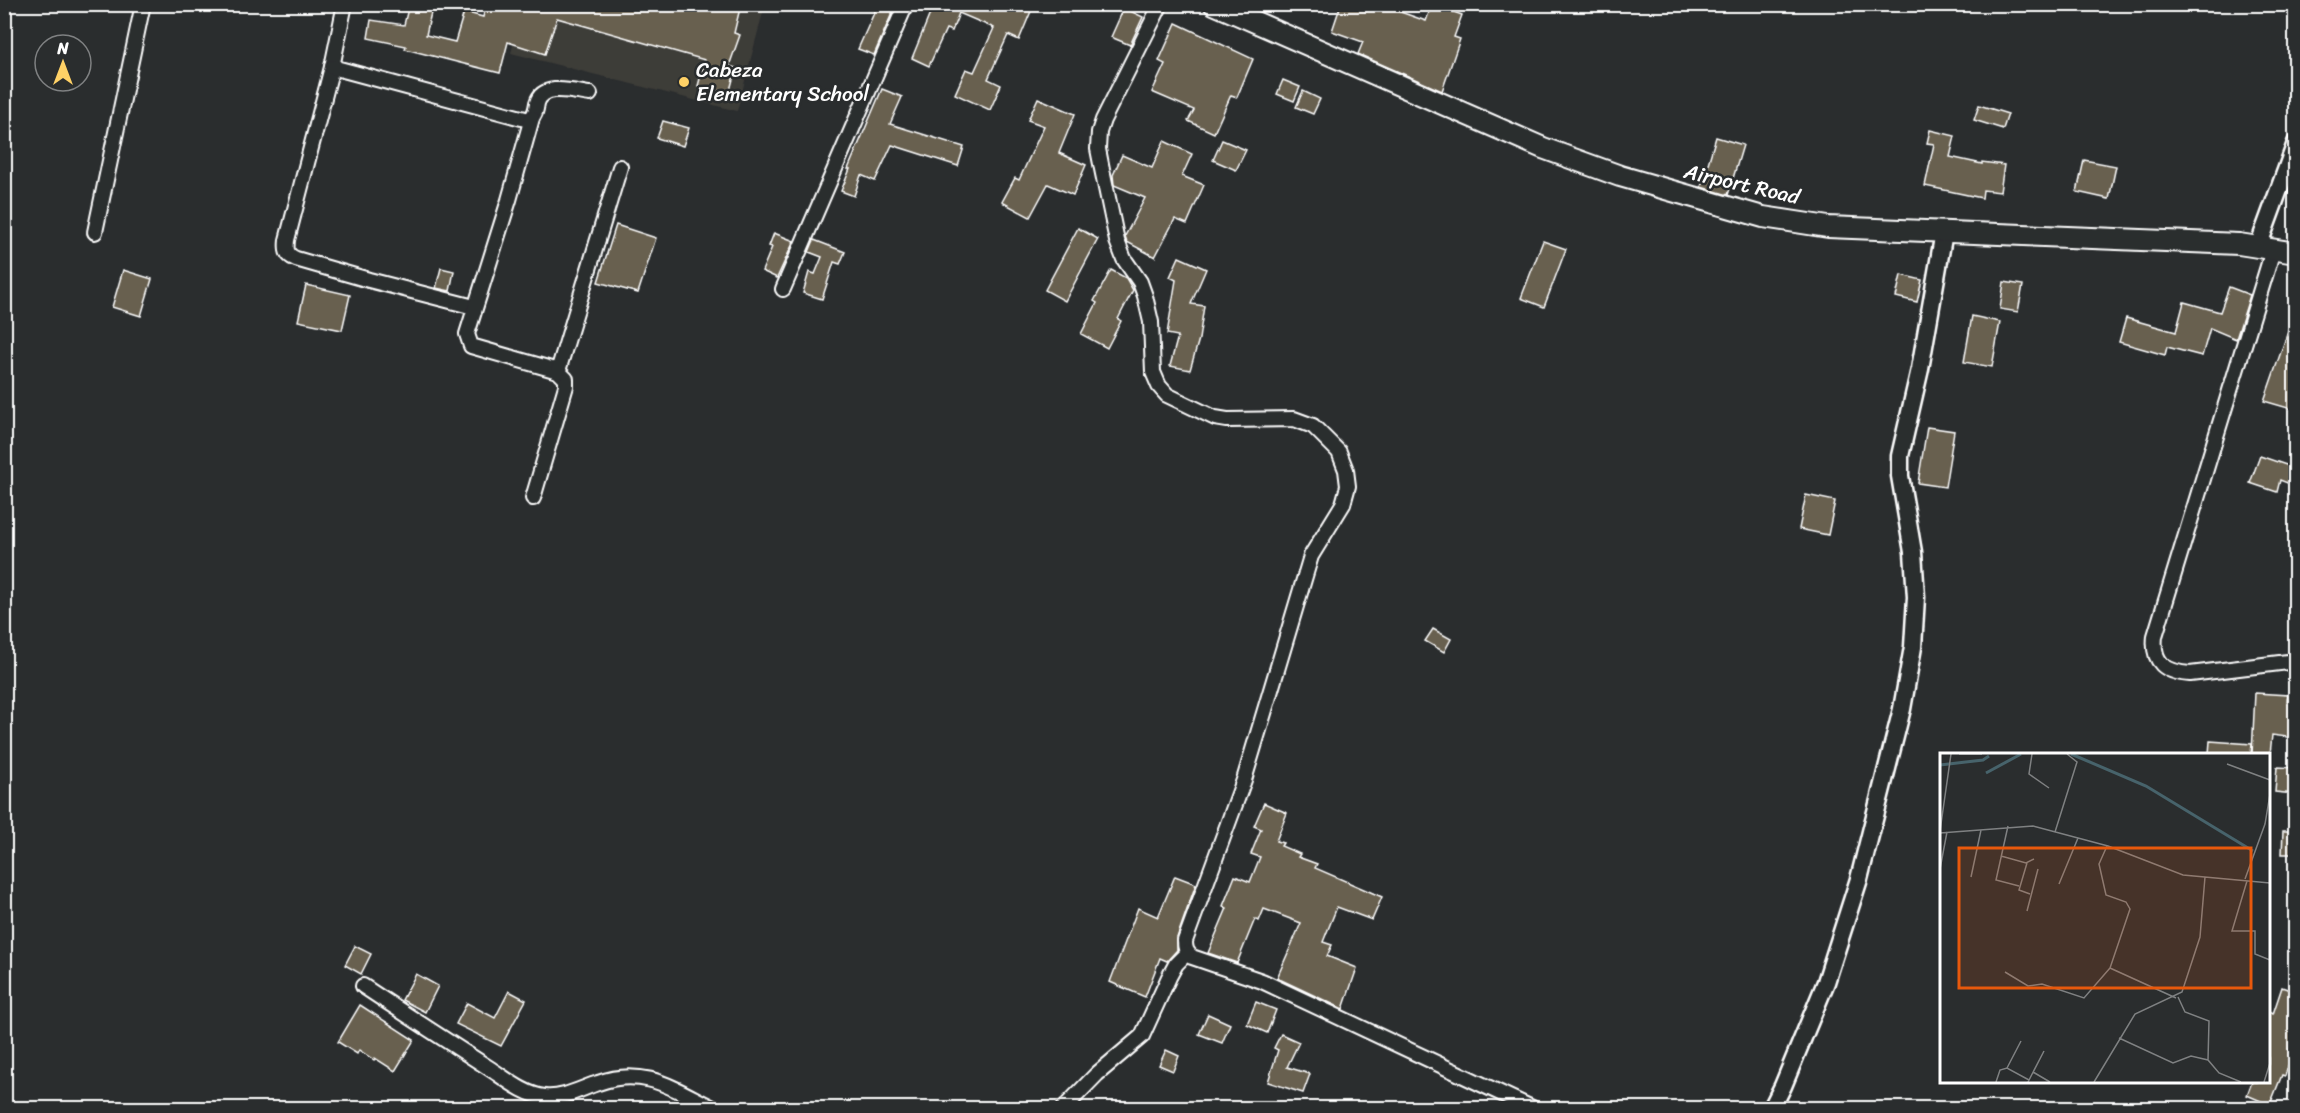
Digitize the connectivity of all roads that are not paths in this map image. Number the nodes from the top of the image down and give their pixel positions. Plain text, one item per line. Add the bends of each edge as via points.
1 (143, 4) edge
2 (345, 4) edge
3 (906, 4) edge
4 (1161, 4) edge
5 (1214, 4) edge
6 (332, 67) junction
7 (590, 94) dead end
8 (532, 118) junction
9 (2295, 143) edge
10 (620, 167) dead end
11 (95, 232) dead end
12 (1944, 232) junction
13 (2265, 248) junction
14 (2295, 253) edge
15 (783, 289) dead end
16 (474, 307) junction
17 (558, 371) junction
18 (533, 498) dead end
19 (2295, 661) edge
20 (1187, 953) junction
21 (363, 986) dead end
22 (713, 1108) edge
23 (1064, 1108) edge
24 (1533, 1108) edge
25 (1772, 1108) edge

1 - 11 street
2 - 6 street
3 - 15 street
4 - 20 street via 1103,120 1098,149 1117,241 1145,296 1155,379 1167,395 1215,418 1294,419 1313,426 1339,452 1348,486 1343,504 1311,556 1244,780 1185,940
5 - 12 main road, Airport Road via 1543,148 1675,194 1763,217 1828,227
6 - 8 street via 522,119
6 - 16 street via 287,240 287,253 358,277
7 - 8 street via 543,92
8 - 16 street
9 - 13 street
10 - 17 street
12 - 13 main road, Airport Road
12 - 25 street via 1900,456 1916,597 1913,647 1902,709 1859,879 1826,981
13 - 14 main road, Airport Road
13 - 19 street via 2154,647 2164,667 2190,674
16 - 17 street via 467,334 471,346
17 - 18 street via 565,376 566,386
20 - 23 street via 1176,964 1142,1036
20 - 24 street via 1262,981
21 - 22 street via 538,1096 555,1098 612,1080 650,1078

